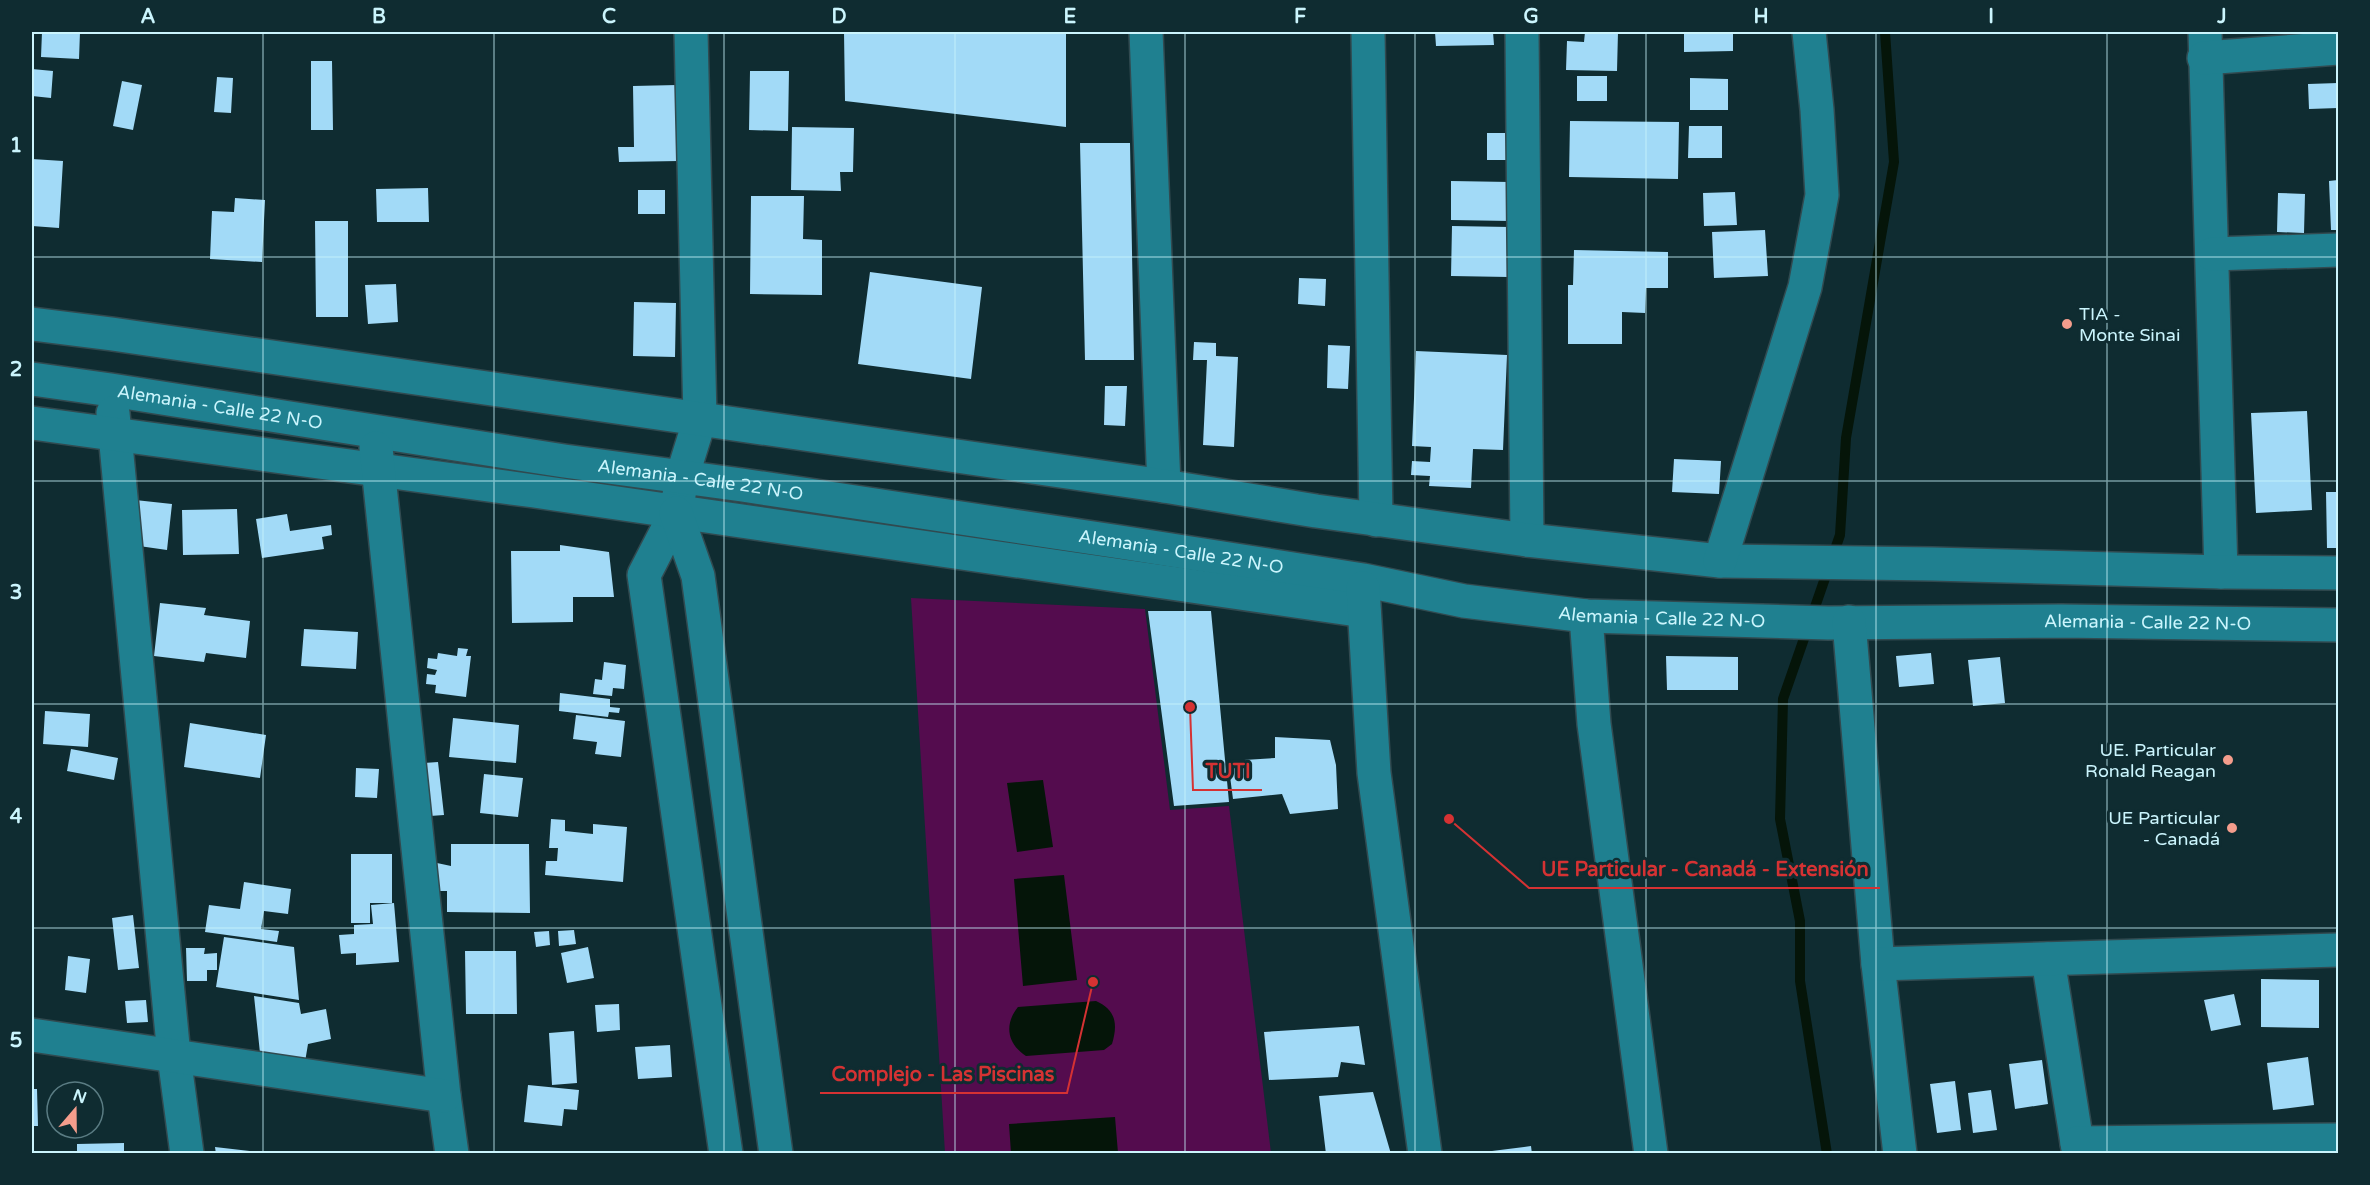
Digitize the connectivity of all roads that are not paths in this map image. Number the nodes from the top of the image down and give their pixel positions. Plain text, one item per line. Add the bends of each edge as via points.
1 (691, 32) edge
2 (1146, 32) edge
3 (1368, 32) edge
4 (1522, 32) edge
5 (1809, 32) edge
6 (2204, 45) edge
7 (2338, 48) edge
8 (2338, 250) edge
9 (2212, 254) junction
10 (32, 324) edge
11 (32, 380) edge
12 (111, 390) junction
13 (700, 419) junction
14 (32, 423) edge
15 (375, 431) junction
16 (114, 434) junction
17 (378, 469) junction
18 (682, 477) junction
19 (1164, 486) junction
20 (676, 513) junction
21 (1376, 520) junction
22 (1527, 540) junction
23 (1734, 561) junction
24 (2221, 572) junction
25 (2338, 573) edge
26 (1363, 595) junction
27 (1586, 616) junction
28 (1838, 622) junction
29 (2338, 625) edge
30 (2338, 950) edge
31 (2048, 959) junction
32 (1878, 964) junction
33 (32, 1035) edge
34 (174, 1056) junction
35 (444, 1096) junction
36 (2338, 1140) edge
37 (2078, 1148) edge
38 (187, 1154) edge
39 (452, 1154) edge
40 (726, 1154) edge
41 (776, 1154) edge
42 (1425, 1154) edge
43 (1650, 1154) edge
44 (1900, 1154) edge

1 - 13 street
2 - 19 street
3 - 21 street
4 - 22 street
5 - 23 street via 1822,195 1805,287
6 - 7 street
6 - 9 street
8 - 9 street
9 - 24 street
10 - 13 street
11 - 12 street, Alemania - Calle 22 N-O
12 - 15 street, Alemania - Calle 22 N-O
12 - 16 street
13 - 18 street
13 - 19 street
14 - 16 street
15 - 17 street
15 - 18 street, Alemania - Calle 22 N-O
16 - 17 street
16 - 34 street
17 - 20 street
17 - 35 street
18 - 20 street
18 - 26 street, Alemania - Calle 22 N-O
19 - 21 street
20 - 26 street
20 - 40 street via 644,575
20 - 41 street via 698,576
21 - 22 street
22 - 23 street
23 - 24 street
24 - 25 street
26 - 27 street, Alemania - Calle 22 N-O via 1464,601
26 - 42 street via 1374,773
27 - 28 street, Alemania - Calle 22 N-O
27 - 43 street via 1594,724
28 - 29 street, Alemania - Calle 22 N-O
28 - 32 street
30 - 31 street
31 - 32 street
31 - 37 street
32 - 44 street
33 - 34 street
34 - 35 street
34 - 38 street
35 - 39 street
36 - 37 street

